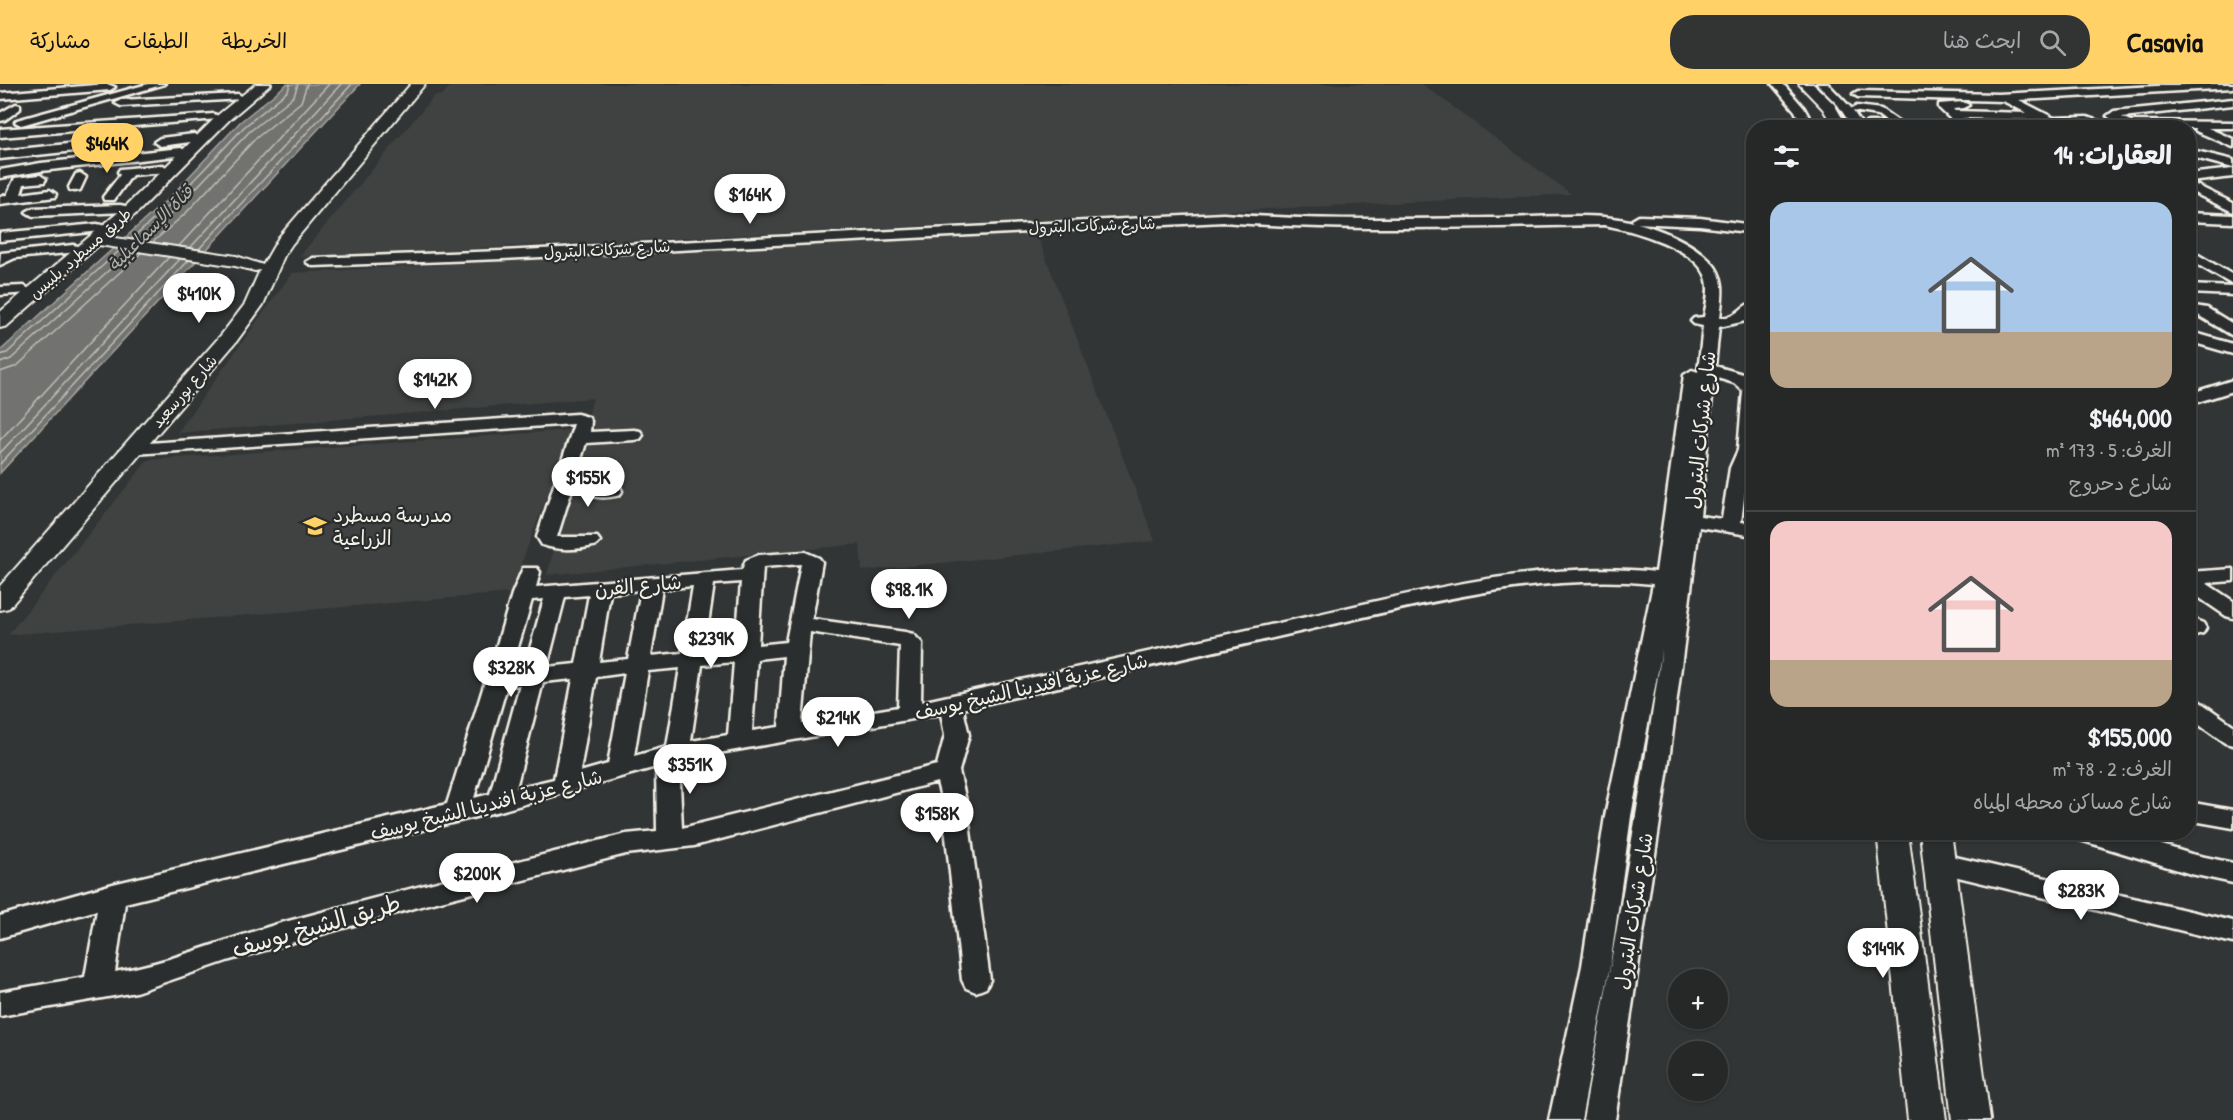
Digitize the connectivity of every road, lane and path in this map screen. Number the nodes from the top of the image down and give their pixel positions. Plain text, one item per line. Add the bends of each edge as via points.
1 (55, 84) edge
2 (151, 84) edge
3 (159, 84) edge
4 (176, 84) edge
5 (255, 84) edge
6 (264, 84) edge
7 (406, 84) edge
8 (418, 84) edge
9 (1777, 84) edge
10 (1790, 84) edge
11 (1806, 84) edge
12 (1822, 84) edge
13 (2072, 84) edge
14 (2133, 84) edge
15 (2210, 85) edge
16 (2233, 85) edge
17 (1984, 86) edge
18 (136, 87) edge
19 (3, 89) edge
20 (1884, 90) edge
21 (2147, 90) junction
22 (30, 93) junction
23 (2091, 93) junction
24 (2233, 93) edge
25 (46, 95) edge
26 (1857, 95) edge
27 (238, 97) junction
28 (2005, 97) junction
29 (2167, 97) junction
30 (76, 98) junction
31 (2105, 101) junction
32 (158, 102) junction
33 (2233, 102) edge
34 (121, 103) junction
35 (2219, 103) junction
36 (2046, 104) junction
37 (2020, 105) junction
38 (2183, 106) junction
39 (15, 107) junction
40 (1911, 107) junction
41 (0, 108) edge
42 (2158, 108) junction
43 (1950, 110) junction
44 (2129, 111) junction
45 (101, 116) junction
46 (31, 117) junction
47 (60, 117) junction
48 (151, 117) junction
49 (0, 118) edge
50 (2232, 118) edge
51 (1805, 120) edge
52 (1819, 120) edge
53 (1836, 120) edge
54 (1859, 120) edge
55 (1864, 120) edge
56 (1891, 120) edge
57 (1923, 120) edge
58 (1959, 120) edge
59 (2028, 120) edge
60 (2047, 120) edge
61 (2078, 120) edge
62 (2120, 120) edge
63 (2153, 120) edge
64 (2182, 120) edge
65 (209, 123) junction
66 (0, 126) edge
67 (90, 126) junction
68 (2196, 127) edge
69 (48, 129) junction
70 (2196, 130) edge
71 (2204, 131) junction
72 (0, 133) edge
73 (165, 136) dead end
74 (37, 141) junction
75 (77, 143) junction
76 (2233, 143) edge
77 (0, 144) edge
78 (29, 152) junction
79 (181, 152) junction
80 (94, 153) dead end
81 (2196, 154) edge
82 (0, 155) edge
83 (71, 164) junction
84 (2233, 165) edge
85 (163, 169) junction
86 (118, 170) junction
87 (2233, 173) edge
88 (16, 174) edge
89 (2196, 177) edge
90 (2196, 189) edge
91 (6, 200) edge
92 (2233, 208) edge
93 (2196, 209) edge
94 (33, 212) dead end
95 (2196, 217) edge
96 (2214, 217) junction
97 (2233, 219) edge
98 (1637, 227) junction
99 (1746, 228) edge
100 (102, 236) junction
101 (0, 237) edge
102 (73, 249) junction
103 (2196, 254) edge
104 (258, 260) junction
105 (0, 261) edge
106 (313, 262) dead end
107 (2233, 281) edge
108 (2196, 289) edge
109 (24, 290) junction
110 (0, 291) edge
111 (2233, 291) edge
112 (0, 310) edge
113 (2196, 310) edge
114 (1746, 315) edge
115 (0, 322) edge
116 (1705, 322) junction
117 (2233, 331) edge
118 (2196, 338) edge
119 (2233, 349) edge
120 (1706, 369) junction
121 (1746, 384) edge
122 (2233, 385) edge
123 (2196, 397) edge
124 (634, 435) dead end
125 (579, 438) junction
126 (134, 449) junction
127 (1746, 452) edge
128 (566, 478) junction
129 (613, 491) dead end
130 (1682, 519) junction
131 (1731, 526) junction
132 (1746, 529) edge
133 (590, 541) dead end
134 (530, 572) dead end
135 (753, 575) junction
136 (2233, 576) edge
137 (0, 577) edge
138 (2196, 578) edge
139 (704, 579) junction
140 (1673, 579) junction
141 (653, 583) junction
142 (2196, 585) edge
143 (601, 588) junction
144 (556, 591) junction
145 (522, 594) junction
146 (0, 602) edge
147 (2233, 611) edge
148 (800, 624) junction
149 (796, 648) junction
150 (746, 653) junction
151 (692, 659) junction
152 (638, 665) junction
153 (586, 670) junction
154 (534, 676) junction
155 (495, 680) junction
156 (950, 704) junction
157 (2196, 711) edge
158 (909, 713) junction
159 (790, 734) junction
160 (2233, 737) edge
161 (739, 743) junction
162 (673, 754) junction
163 (619, 770) junction
164 (947, 771) junction
165 (565, 785) junction
166 (500, 802) junction
167 (457, 812) junction
168 (2196, 812) edge
169 (1618, 816) junction
170 (2233, 819) edge
171 (1648, 825) junction
172 (671, 840) junction
173 (1893, 840) edge
174 (2112, 840) edge
175 (1936, 848) edge
176 (2233, 873) edge
177 (113, 895) junction
178 (0, 927) edge
179 (2233, 932) edge
180 (976, 980) dead end
181 (98, 986) junction
182 (0, 1004) edge
183 (1566, 1120) edge
184 (1599, 1120) edge
185 (1927, 1120) edge
186 (1971, 1120) edge

1 - 25 street
2 - 18 street
3 - 4 street
3 - 18 street
5 - 27 main road, طريق مسطرد, بلبيس
6 - 100 main road, طريق مسطرد, بلبيس via 234,108
7 - 104 main road, شارع بورسعيد via 273,234
8 - 126 main road, شارع بورسعيد via 285,241 247,316
9 - 51 street
10 - 52 main road
11 - 53 main road
12 - 54 street
13 - 23 street
14 - 21 street
15 - 16 street
15 - 21 street
15 - 24 street
17 - 20 street
17 - 28 street
18 - 30 street
18 - 34 street
18 - 46 street
19 - 22 street
19 - 25 street
20 - 26 street
20 - 40 street
21 - 23 street
21 - 29 street
22 - 25 street
22 - 39 street
23 - 28 street
23 - 31 street
24 - 29 street
25 - 30 street
25 - 30 street
25 - 39 street
26 - 40 street
26 - 55 street
26 - 56 street
27 - 32 street
27 - 65 main road, طريق مسطرد, بلبيس
28 - 37 street
28 - 40 street
29 - 31 street
29 - 38 street
30 - 46 street
31 - 36 street
31 - 44 street
32 - 34 street
32 - 48 street
33 - 35 street
34 - 45 street via 112,105
35 - 38 street
35 - 50 street
36 - 37 street
36 - 61 street
37 - 43 street
37 - 60 street
38 - 42 street
38 - 50 street
39 - 41 street
39 - 49 street
40 - 57 street
42 - 44 street
42 - 64 street
43 - 58 street
43 - 59 street
44 - 62 street via 2113,116
44 - 63 street
45 - 47 street
45 - 48 street
45 - 67 street
46 - 47 street
46 - 49 street
46 - 66 street
47 - 69 street
48 - 65 street
48 - 67 street via 136,123
48 - 86 street
50 - 71 street
65 - 73 street via 170,130
65 - 79 main road, طريق مسطرد, بلبيس
65 - 86 street
67 - 69 street
67 - 75 street
68 - 71 street
69 - 72 street
69 - 74 street
70 - 71 street
71 - 76 street
74 - 77 street
74 - 78 street
75 - 78 street
75 - 86 street
78 - 82 street
78 - 88 street
79 - 85 main road, طريق مسطرد, بلبيس
79 - 86 street
80 - 83 street
81 - 84 street
83 - 86 street
83 - 88 street
83 - 91 street via 44,187
85 - 86 main road, طريق مسطرد, بلبيس
85 - 86 street
86 - 91 street via 19,181
86 - 94 street via 65,207
86 - 100 main road, طريق مسطرد, بلبيس
87 - 89 street
90 - 92 street
93 - 96 street
95 - 96 street
96 - 97 street
98 - 99 street via 1700,222
98 - 106 street, شارع شركات البترول via 1570,224 1302,228 1189,221
98 - 116 street, شارع شركات البترول via 1698,266
100 - 101 street
100 - 102 main road, طريق مسطرد, بلبيس
100 - 104 main road via 228,260
100 - 115 main road, طريق مسطرد, بلبيس
102 - 105 street via 15,254
102 - 109 main road, طريق مسطرد, بلبيس
103 - 107 street
104 - 137 main road, شارع بورسعيد via 237,306 210,340
108 - 111 street
109 - 110 street
109 - 112 main road, طريق مسطرد, بلبيس
113 - 117 street
114 - 116 street via 1734,321
116 - 120 street, شارع شركات البترول
116 - 130 street, شارع شركات البترول
118 - 119 street
120 - 121 street
120 - 130 street, شارع شركات البترول
122 - 123 street
124 - 125 street
125 - 126 street via 582,421 569,419
125 - 128 street
126 - 146 main road, شارع بورسعيد
127 - 131 street via 1739,468
128 - 129 street via 591,476 592,489
128 - 133 street via 547,539 558,543
130 - 131 street
130 - 140 street, شارع شركات البترول
131 - 132 street
134 - 145 street
135 - 139 street, شارع الفرن
135 - 148 street via 755,562 811,560
135 - 150 street
136 - 138 street
139 - 141 street, شارع الفرن
139 - 151 street
140 - 156 street, شارع عزبة افندينا الشيخ يوسف via 1575,575 1480,588 1347,614
140 - 169 street, شارع شركات البترول
140 - 171 street, شارع شركات البترول
141 - 143 street, شارع الفرن
141 - 152 street
142 - 147 street
143 - 144 street, شارع الفرن
143 - 153 street
144 - 145 street, شارع الفرن
144 - 154 street
145 - 155 street
148 - 149 street
148 - 158 street via 911,643
149 - 150 street
149 - 159 street
150 - 151 street
150 - 161 street
151 - 152 street
151 - 162 street
152 - 153 street
152 - 163 street
153 - 154 street
153 - 165 street
154 - 155 street
154 - 166 street
155 - 167 street
156 - 158 street, شارع عزبة افندينا الشيخ يوسف
156 - 164 street via 957,735
157 - 160 street
158 - 159 street, شارع عزبة افندينا الشيخ يوسف
159 - 161 street, شارع عزبة افندينا الشيخ يوسف
161 - 162 street, شارع عزبة افندينا الشيخ يوسف
162 - 163 street, شارع عزبة افندينا الشيخ يوسف
162 - 172 street via 667,811
163 - 165 street, شارع عزبة افندينا الشيخ يوسف
164 - 172 street, طريق الشيخ يوسف
164 - 180 street
165 - 166 street, شارع عزبة افندينا الشيخ يوسف
166 - 167 street, شارع عزبة افندينا الشيخ يوسف
167 - 177 street, شارع عزبة افندينا الشيخ يوسف
168 - 170 street
169 - 171 street
169 - 183 street, شارع شركات البترول via 1596,966
171 - 184 street, شارع شركات البترول
172 - 181 street, طريق الشيخ يوسف via 626,844 436,891 136,980
173 - 185 main road
174 - 176 street
175 - 179 street
175 - 186 main road
177 - 178 street, شارع عزبة افندينا الشيخ يوسف
177 - 181 street
181 - 182 street, طريق الشيخ يوسف

